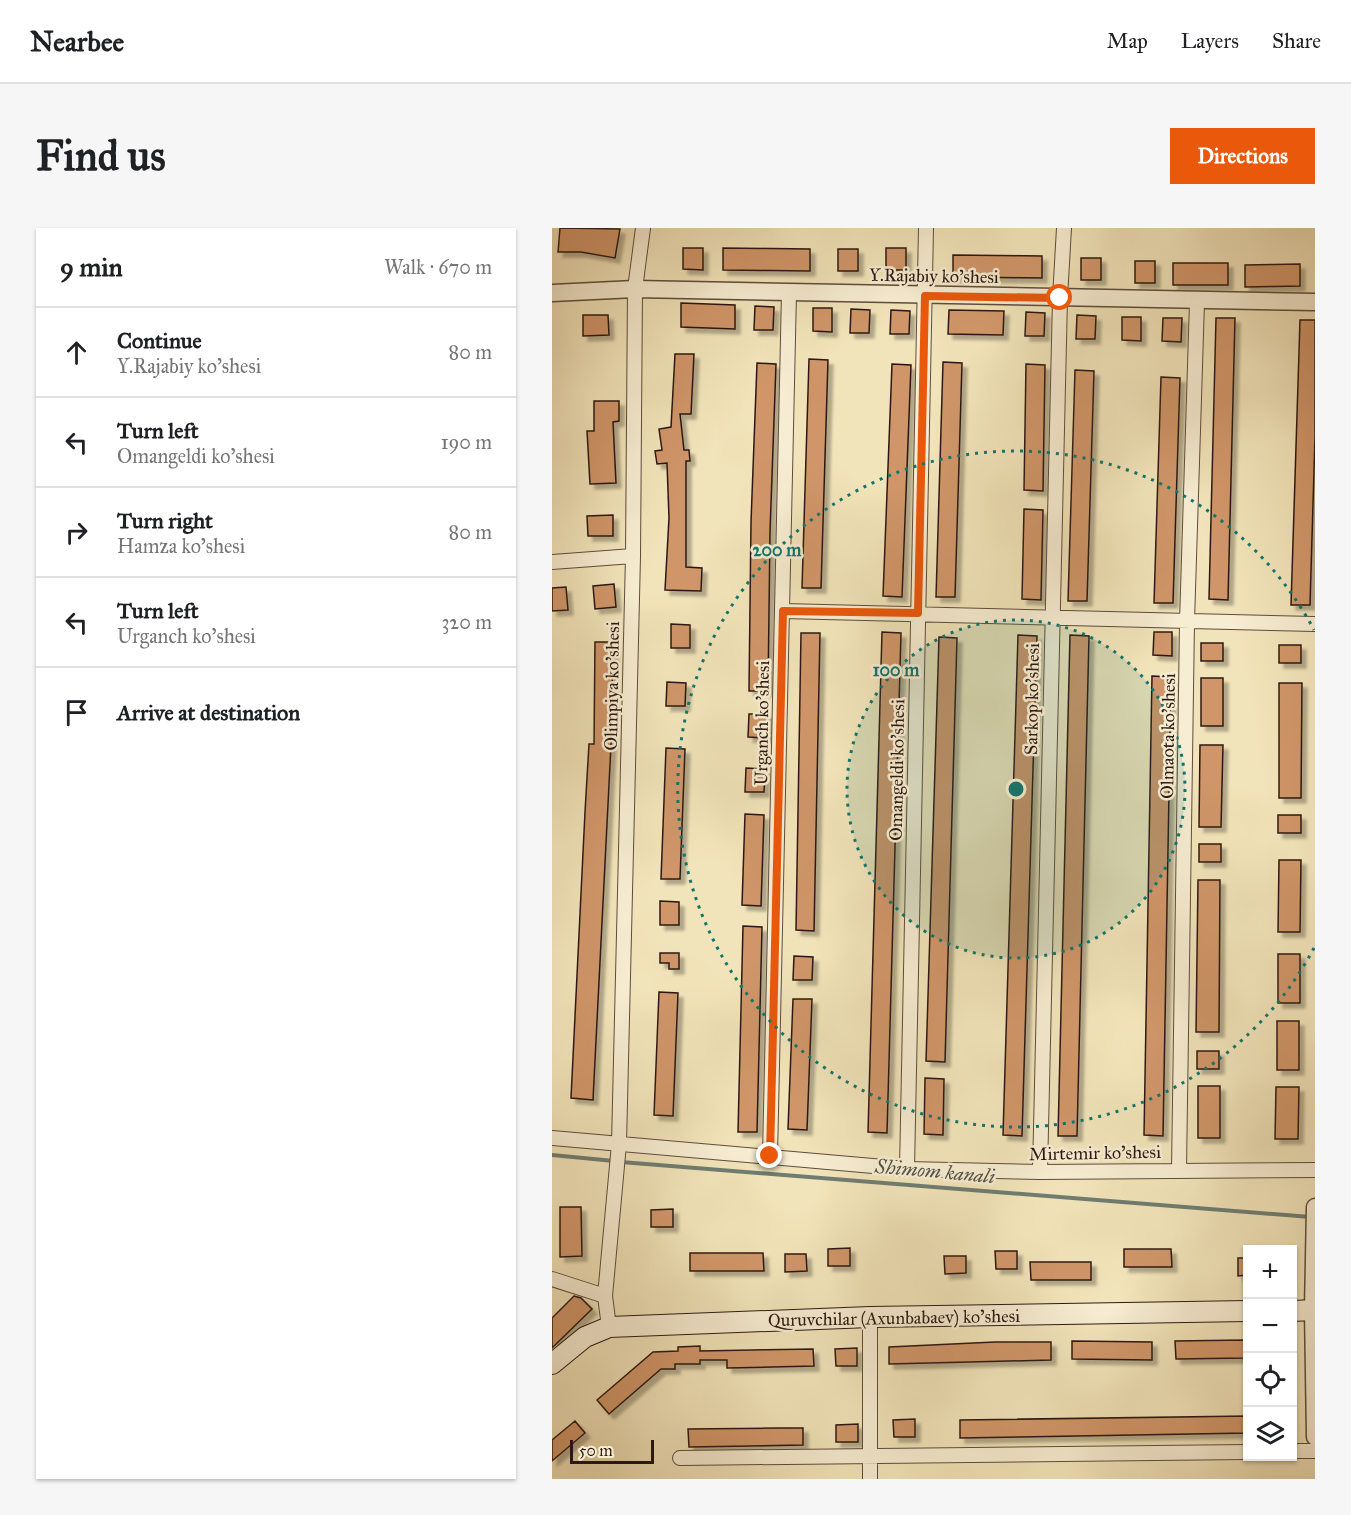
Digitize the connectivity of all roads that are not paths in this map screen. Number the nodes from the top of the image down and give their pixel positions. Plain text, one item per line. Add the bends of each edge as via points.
1 (643, 228) edge
2 (926, 228) edge
3 (1064, 228) edge
4 (635, 289) junction
5 (789, 292) junction
6 (552, 293) edge
7 (925, 296) junction
8 (1060, 298) junction
9 (1197, 302) junction
10 (1315, 302) edge
11 (633, 556) junction
12 (552, 562) edge
13 (783, 611) junction
14 (918, 613) junction
15 (1052, 618) junction
16 (1188, 622) junction
17 (1315, 624) edge
18 (552, 1138) edge
19 (620, 1144) junction
20 (770, 1156) junction
21 (907, 1169) junction
22 (1179, 1170) junction
23 (1315, 1170) edge
24 (1040, 1172) junction
25 (1315, 1207) edge
26 (1315, 1222) edge
27 (552, 1279) edge
28 (605, 1296) junction
29 (1314, 1310) edge
30 (1243, 1311) edge
31 (1297, 1311) edge
32 (870, 1317) junction
33 (609, 1327) junction
34 (552, 1364) edge
35 (1315, 1437) edge
36 (1297, 1451) edge
37 (1315, 1451) edge
38 (1243, 1452) edge
39 (869, 1456) junction
40 (680, 1458) dead end
41 (870, 1479) edge

1 - 4 street, Olimpiya ko'shesi
2 - 7 street, Omangeldi ko'shesi
3 - 8 street, Sarkop ko'shesi
4 - 5 street, Y.Rajabiy ko'shesi
4 - 6 street, Y.Rajabiy ko'shesi
4 - 11 street, Olimpiya ko'shesi
5 - 7 street, Y.Rajabiy ko'shesi
5 - 13 street, Urganch ko'shesi
7 - 8 street, Y.Rajabiy ko'shesi
7 - 14 street, Omangeldi ko'shesi
8 - 9 street, Y.Rajabiy ko'shesi
8 - 15 street, Sarkop ko'shesi
9 - 10 street, Y.Rajabiy ko'shesi
9 - 16 street, Olmaota ko'shesi
11 - 12 street
11 - 19 street, Olimpiya ko'shesi
13 - 14 street
13 - 20 street, Urganch ko'shesi
14 - 15 street
14 - 21 street, Omangeldi ko'shesi
15 - 16 street
15 - 24 street, Sarkop ko'shesi
16 - 17 street
16 - 22 street, Olmaota ko'shesi
18 - 19 street, Mirtemir ko'shesi
19 - 20 street, Mirtemir ko'shesi
19 - 28 street, Olimpiya ko'shesi
20 - 21 street, Mirtemir ko'shesi
21 - 24 street, Mirtemir ko'shesi
22 - 23 street, Mirtemir ko'shesi
22 - 24 street, Mirtemir ko'shesi
25 - 26 street
26 - 29 street
27 - 28 street
28 - 33 street, Olimpiya ko'shesi
29 - 31 main road
29 - 35 street
30 - 32 main road, Quruvchilar (Axunbabaev) ko'shesi
32 - 33 main road, Quruvchilar (Axunbabaev) ko'shesi
32 - 39 street
33 - 34 main road, Quruvchilar (Axunbabaev) ko'shesi via 585,1338
36 - 37 street
38 - 39 street
39 - 40 street
39 - 41 street

